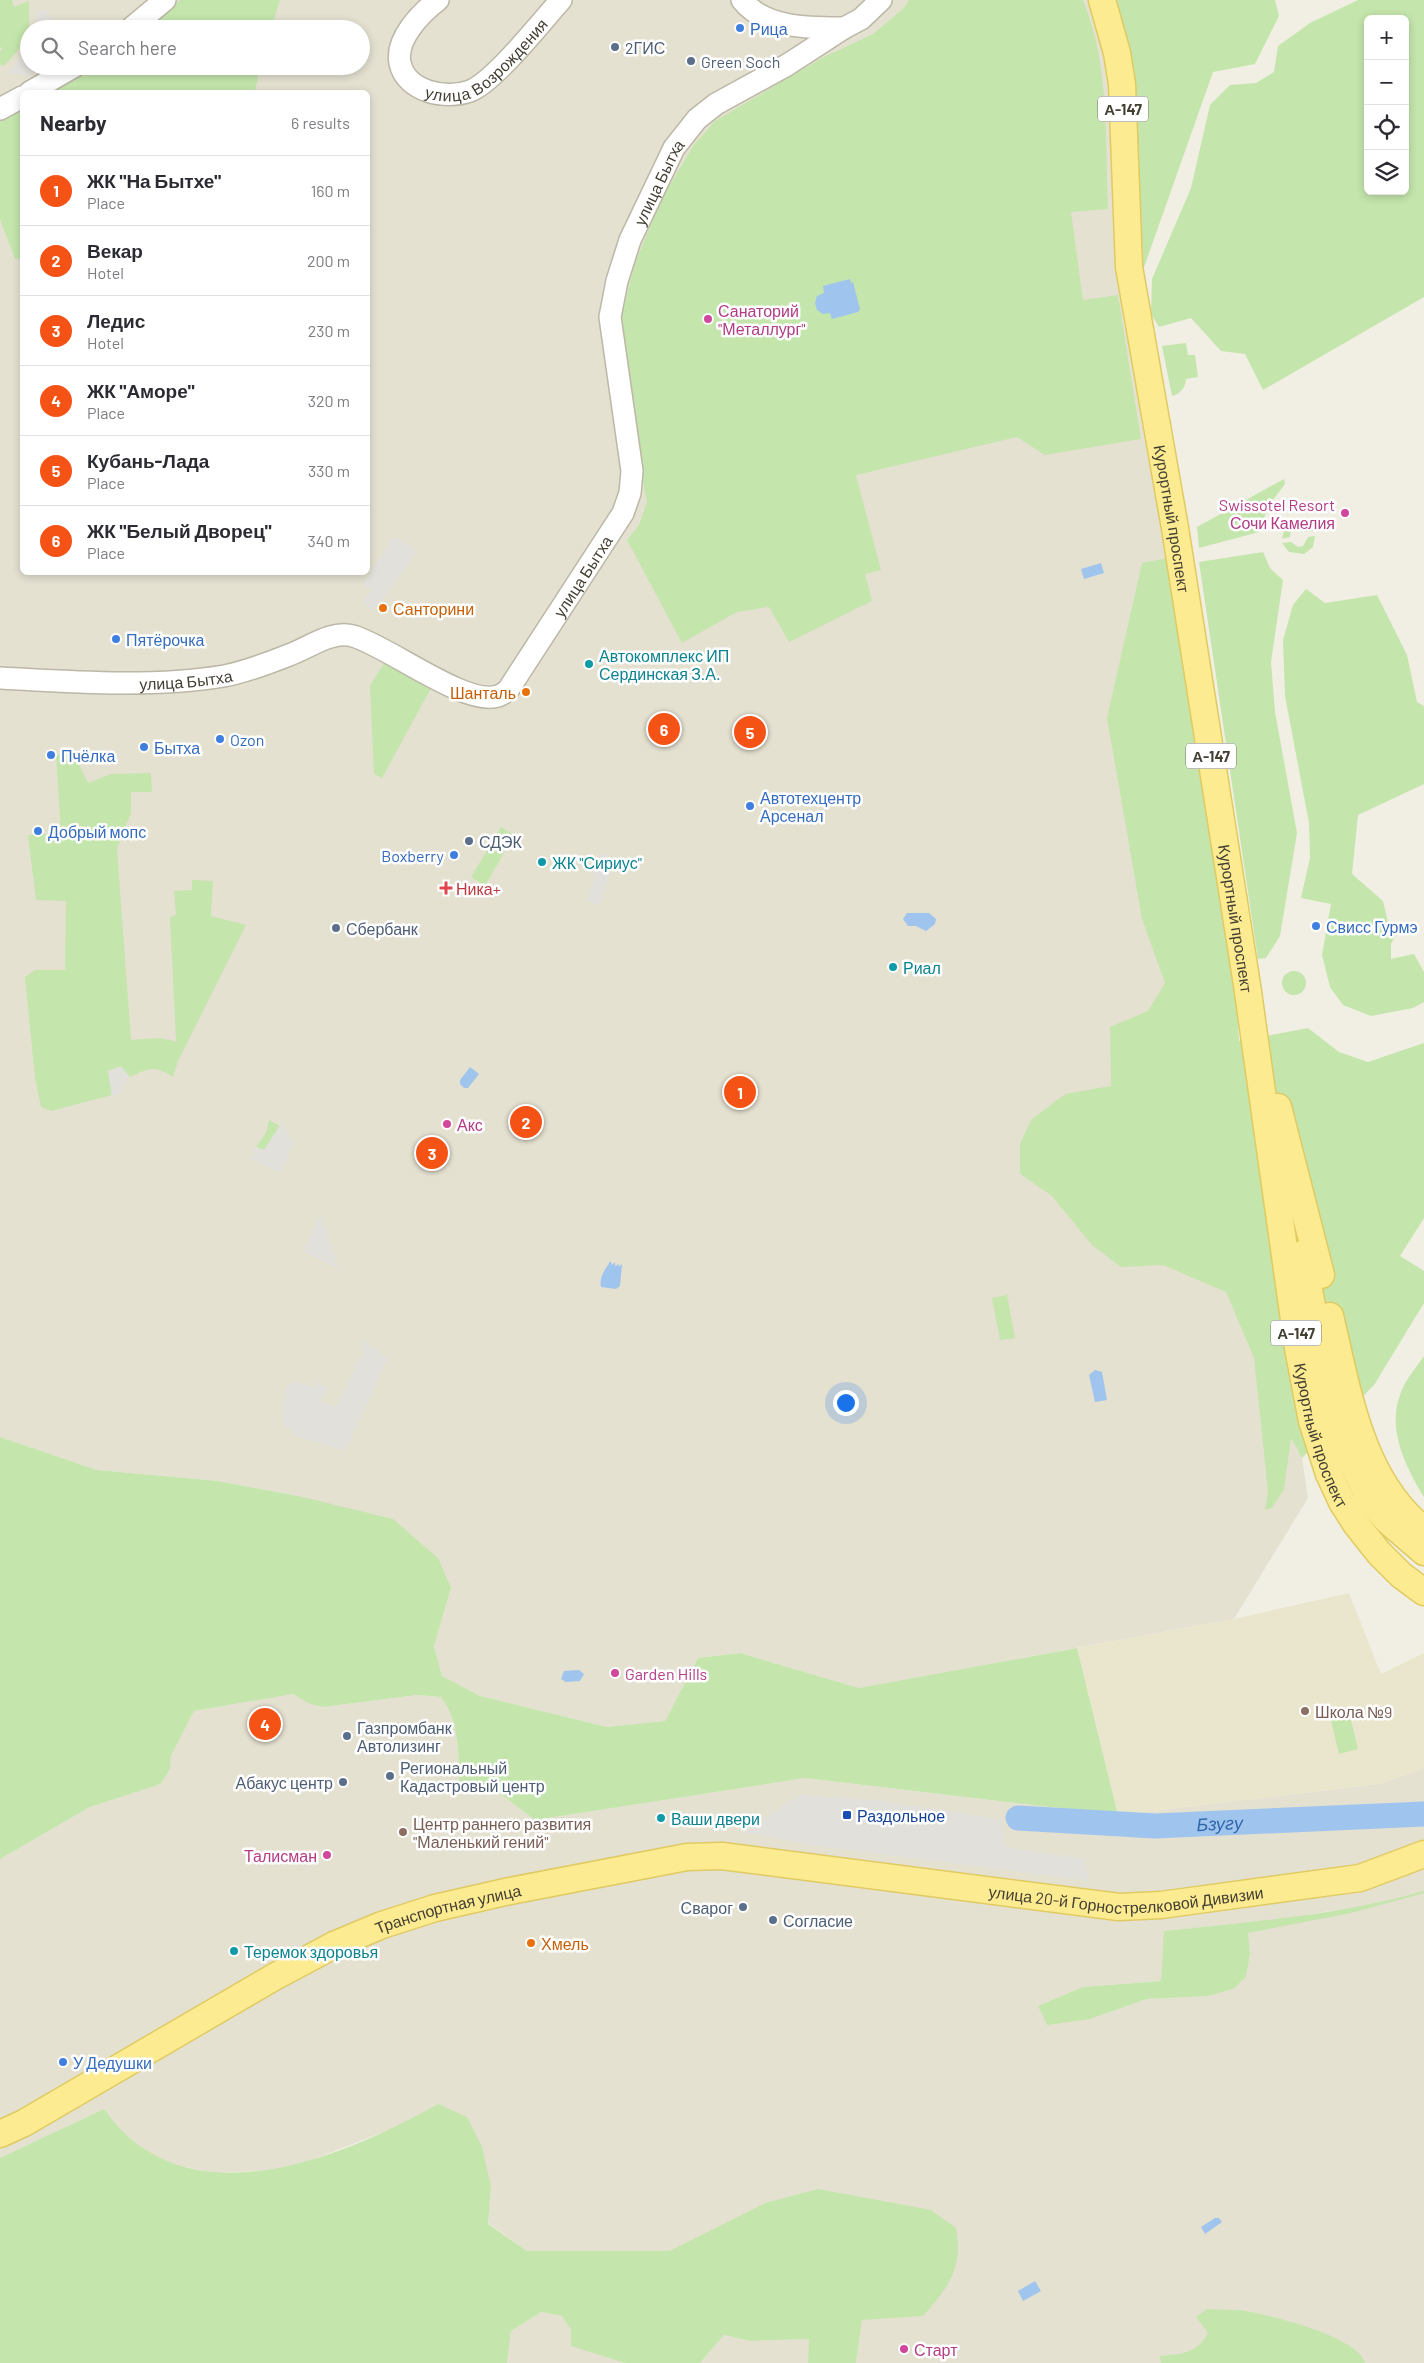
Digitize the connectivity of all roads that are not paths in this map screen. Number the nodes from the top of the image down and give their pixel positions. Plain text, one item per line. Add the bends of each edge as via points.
1 (165, 0) edge
2 (438, 0) edge
3 (561, 0) edge
4 (742, 0) edge
5 (881, 0) edge
6 (1102, 0) edge
7 (770, 18) junction
8 (141, 20) edge
9 (844, 28) junction
10 (787, 65) junction
11 (59, 75) edge
12 (33, 90) edge
13 (20, 98) edge
14 (0, 109) edge
15 (0, 678) edge
16 (1259, 1044) junction
17 (1424, 1530) edge
18 (1424, 1552) edge
19 (1424, 1592) edge
20 (1419, 1856) edge
21 (824, 1868) joint
22 (0, 2134) edge

1 - 8 street
2 - 3 street, улица Возрождения via 423,12 408,32 400,63 407,77 428,93 452,94 470,91 486,81
4 - 7 street
5 - 9 street, улица Бытха via 861,19
6 - 16 main road, Курортный проспект / А-147 via 1122,84 1129,267
7 - 9 street via 805,28
7 - 10 street via 794,47 794,54
9 - 10 street, улица Бытха
10 - 15 street, улица Бытха via 716,104 697,119 674,148 661,174 628,248 610,317 632,471 630,493 623,513 600,549 509,688 499,696 470,693 436,679 364,640 341,634 288,656 225,676 160,682
11 - 12 street
13 - 14 street
16 - 17 main road, А-147 via 1291,1153 1360,1432 1387,1491
16 - 18 main road, Курортный проспект / А-147 via 1318,1345 1342,1438 1371,1502
16 - 19 main road, Курортный проспект / А-147 via 1298,1348 1321,1452 1342,1502 1356,1524 1379,1553
20 - 21 main road, улица 20-й Горнострелковой Дивизии via 1360,1878 1161,1905 1119,1907
21 - 22 main road, Транспортная улица via 722,1856 687,1857 434,1908 334,1945

